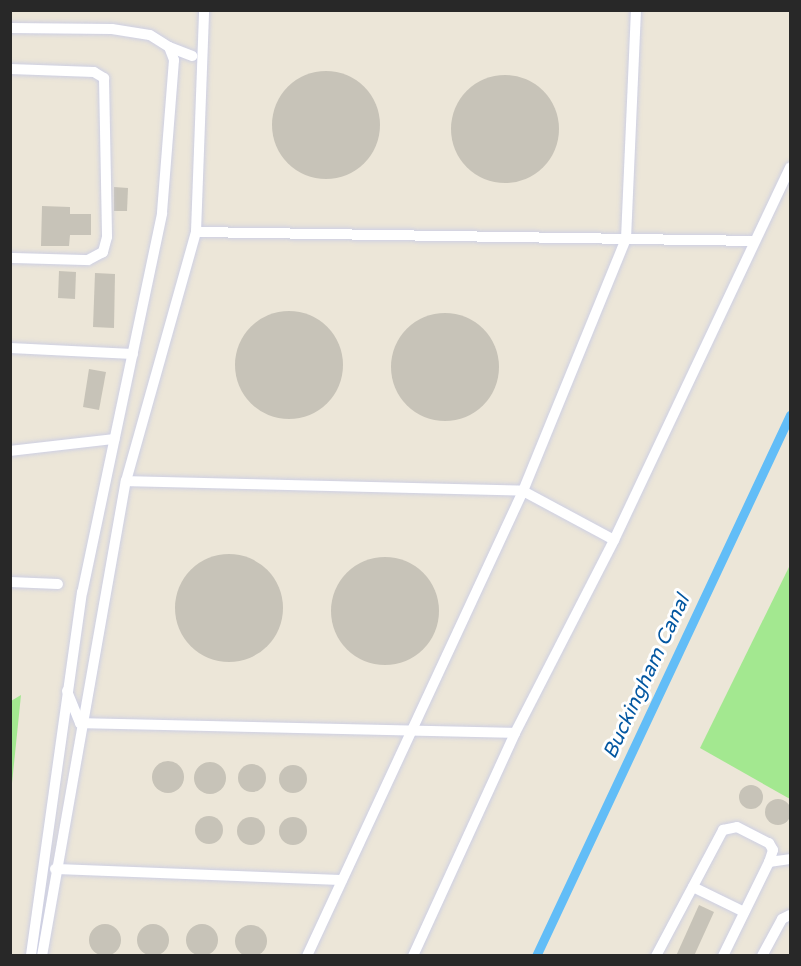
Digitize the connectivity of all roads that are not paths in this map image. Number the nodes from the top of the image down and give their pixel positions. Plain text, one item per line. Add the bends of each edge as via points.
1 (204, 10) edge
2 (636, 10) edge
3 (10, 28) edge
4 (169, 47) junction
5 (192, 56) dead end
6 (10, 69) edge
7 (790, 167) edge
8 (195, 232) junction
9 (626, 239) junction
10 (754, 241) junction
11 (10, 258) edge
12 (10, 348) edge
13 (133, 354) junction
14 (114, 439) junction
15 (10, 451) edge
16 (126, 481) junction
17 (523, 491) junction
18 (614, 540) junction
19 (10, 582) edge
20 (58, 584) dead end
21 (67, 690) junction
22 (80, 723) junction
23 (412, 730) junction
24 (515, 733) junction
25 (45, 858) junction
26 (790, 859) edge
27 (769, 862) junction
28 (54, 869) junction
29 (342, 880) junction
30 (693, 887) junction
31 (40, 888) junction
32 (744, 912) junction
33 (790, 915) edge
34 (31, 956) edge
35 (42, 956) edge
36 (307, 956) edge
37 (413, 956) edge
38 (656, 956) edge
39 (723, 956) edge
40 (762, 956) edge

1 - 8 street
2 - 9 street
3 - 4 street via 112,29 150,35
4 - 5 street
4 - 13 street via 174,82 162,214
6 - 11 street via 94,72 104,78 107,237 102,252 88,260
7 - 10 street
8 - 9 street
8 - 16 street
9 - 10 street
9 - 17 street
10 - 18 street
12 - 13 street
13 - 14 street
14 - 15 street
14 - 21 street via 82,592
16 - 17 street
16 - 22 street
17 - 18 street
17 - 23 street
18 - 24 street
19 - 20 street
21 - 22 street
21 - 25 street
22 - 23 street
22 - 28 street
23 - 24 street
23 - 29 street
24 - 37 street
25 - 28 street
25 - 31 street
26 - 27 street
27 - 30 street via 769,843 737,827 727,827
27 - 32 street
28 - 29 street
28 - 31 street
28 - 35 street
29 - 36 street
30 - 32 street
30 - 38 street
31 - 34 street
32 - 39 street
33 - 40 street via 782,919

